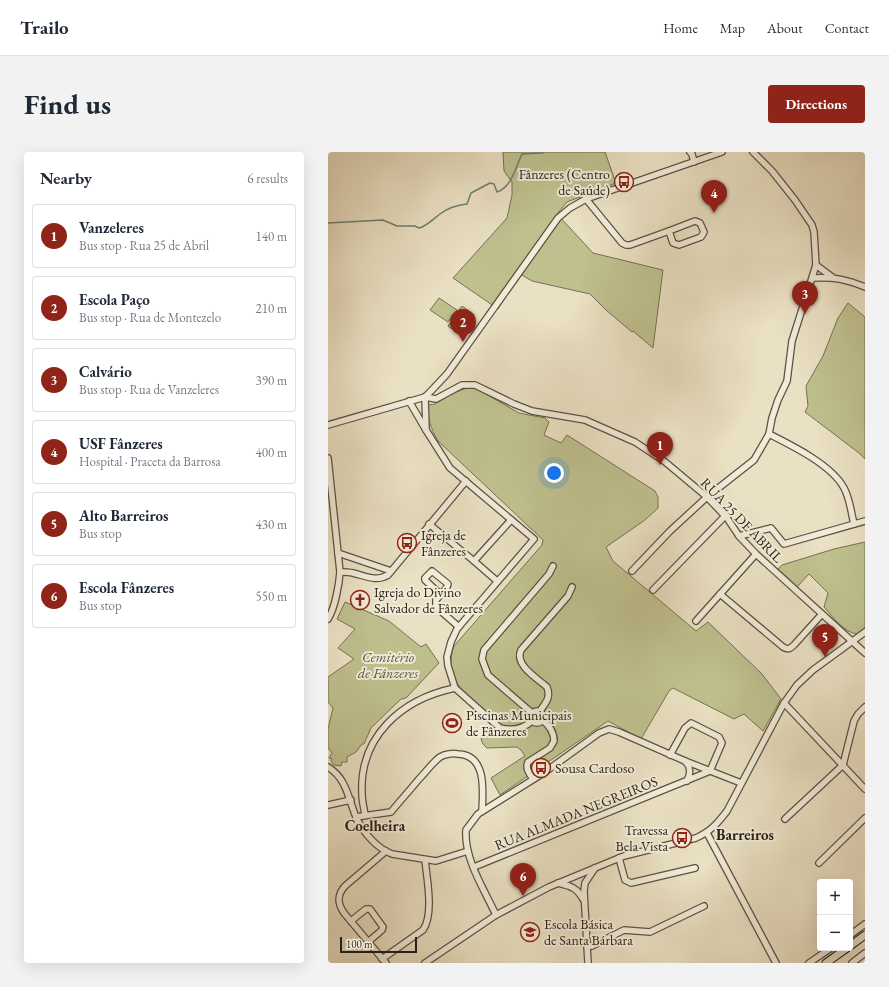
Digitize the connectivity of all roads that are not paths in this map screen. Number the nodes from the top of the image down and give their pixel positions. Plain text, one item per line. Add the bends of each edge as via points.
1 (690, 152) edge
2 (722, 152) edge
3 (753, 152) edge
4 (694, 162) junction
5 (586, 199) junction
6 (669, 231) junction
7 (816, 266) junction
8 (832, 277) junction
9 (813, 278) junction
10 (865, 287) edge
11 (425, 396) junction
12 (409, 401) junction
13 (328, 425) edge
14 (426, 430) junction
15 (768, 434) junction
16 (328, 458) edge
17 (466, 481) junction
18 (707, 498) junction
19 (725, 516) junction
20 (511, 520) junction
21 (865, 521) edge
22 (430, 524) junction
23 (854, 524) junction
24 (739, 536) junction
25 (338, 554) junction
26 (756, 554) junction
27 (474, 561) junction
28 (553, 566) dead end
29 (632, 570) dead end
30 (391, 571) junction
31 (340, 572) junction
32 (497, 582) junction
33 (572, 587) dead end
34 (653, 590) dead end
35 (720, 594) junction
36 (441, 595) dead end
37 (822, 614) junction
38 (328, 619) edge
39 (696, 621) dead end
40 (459, 627) junction
41 (865, 632) edge
42 (852, 641) junction
43 (865, 653) edge
44 (455, 688) junction
45 (784, 703) junction
46 (865, 707) edge
47 (540, 711) junction
48 (532, 713) junction
49 (542, 720) junction
50 (532, 721) junction
51 (670, 755) junction
52 (685, 761) junction
53 (843, 765) junction
54 (328, 767) edge
55 (710, 771) junction
56 (533, 779) junction
57 (687, 781) junction
58 (741, 783) junction
59 (865, 789) edge
60 (351, 800) junction
61 (328, 805) edge
62 (482, 811) junction
63 (365, 815) junction
64 (356, 817) junction
65 (865, 818) edge
66 (784, 819) dead end
67 (707, 832) junction
68 (386, 851) junction
69 (468, 851) junction
70 (619, 858) junction
71 (426, 860) junction
72 (819, 863) dead end
73 (474, 867) junction
74 (596, 868) junction
75 (695, 868) dead end
76 (558, 883) junction
77 (585, 883) junction
78 (575, 888) junction
79 (583, 900) junction
80 (704, 906) dead end
81 (496, 915) junction
82 (351, 922) junction
83 (865, 924) edge
84 (853, 933) edge
85 (865, 935) edge
86 (368, 942) junction
87 (853, 944) edge
88 (587, 946) junction
89 (827, 951) edge
90 (843, 951) edge
91 (865, 953) edge
92 (384, 961) edge
93 (425, 963) edge
94 (588, 963) edge
95 (776, 963) edge
96 (809, 963) edge
97 (826, 963) edge
98 (852, 963) edge

1 - 4 street
2 - 4 street
3 - 7 street via 772,171 812,225
4 - 5 street
5 - 6 street via 626,245
5 - 11 street via 558,218 447,374
6 - 6 street via 673,243 679,245 701,237 704,232 698,221
7 - 8 street
7 - 9 street
8 - 9 street
8 - 10 street
9 - 15 street via 792,341 787,381 778,400
11 - 12 street
11 - 14 street
11 - 18 street, RUA 25 DE ABRIL via 436,399 469,384 532,411 585,420 650,451
12 - 13 street
12 - 14 street
14 - 17 street via 450,468
15 - 18 street via 754,460
15 - 23 street via 793,446 834,475 844,488
16 - 25 street
17 - 20 street
17 - 22 street
18 - 19 street, RUA 25 DE ABRIL
18 - 29 street
19 - 24 street, RUA 25 DE ABRIL
19 - 34 street
20 - 27 street
20 - 32 street via 534,539
21 - 23 street
22 - 27 street
22 - 30 street
23 - 24 street via 784,544 771,528
24 - 26 street, RUA 25 DE ABRIL
25 - 30 street
25 - 31 street
26 - 35 street
26 - 37 street, RUA 25 DE ABRIL
27 - 32 street
28 - 48 street via 484,650 482,659 488,675
30 - 31 street via 380,579
31 - 38 street
32 - 40 street
33 - 47 street via 568,596 519,654 521,664 547,687 549,692 548,701
35 - 37 street via 786,649 794,645
35 - 39 street
36 - 40 street via 436,600 436,607
37 - 42 street, RUA 25 DE ABRIL
40 - 44 street via 447,657
41 - 42 street
42 - 43 street, RUA 25 DE ABRIL
42 - 45 street via 806,676
44 - 50 street via 500,728 514,729
44 - 63 street via 440,691 410,704 392,717 380,731 370,749 364,769 362,793
45 - 53 street
45 - 58 street
46 - 53 street via 854,721
47 - 48 street
47 - 49 street
48 - 50 street
49 - 50 street via 538,723
49 - 56 street via 548,724 554,741 550,748 528,762 526,766
51 - 52 street
51 - 55 street via 685,728 691,723 694,724 721,740 721,747
51 - 56 street via 608,729
52 - 55 street
52 - 57 street via 690,767
53 - 59 street
53 - 66 street
54 - 60 street via 343,782
55 - 57 street, RUA ALMADA NEGREIROS
55 - 58 street
56 - 62 street
57 - 73 street, RUA ALMADA NEGREIROS
58 - 67 street via 727,811
60 - 61 street
60 - 64 street
62 - 63 street via 483,787 480,769 474,760 464,754 453,753 442,756 430,766 391,812
62 - 69 street via 466,830
63 - 64 street
64 - 68 street via 373,842
65 - 72 street
67 - 70 street via 696,838
67 - 95 street
68 - 71 street
68 - 82 street via 340,892 339,906
69 - 71 street via 436,861
69 - 73 street
70 - 74 street
70 - 75 street via 625,880 631,883
71 - 92 street via 429,911 427,925
73 - 81 street
74 - 76 street
74 - 77 street
76 - 78 street
76 - 81 street
77 - 78 street
77 - 79 street
78 - 79 street
79 - 88 street
80 - 88 street via 650,932 624,930
81 - 93 street
82 - 86 street
82 - 86 street via 366,909 370,909 384,926
83 - 84 street
85 - 87 main road
86 - 92 street
88 - 94 street
89 - 96 street
90 - 97 main road
91 - 98 street

